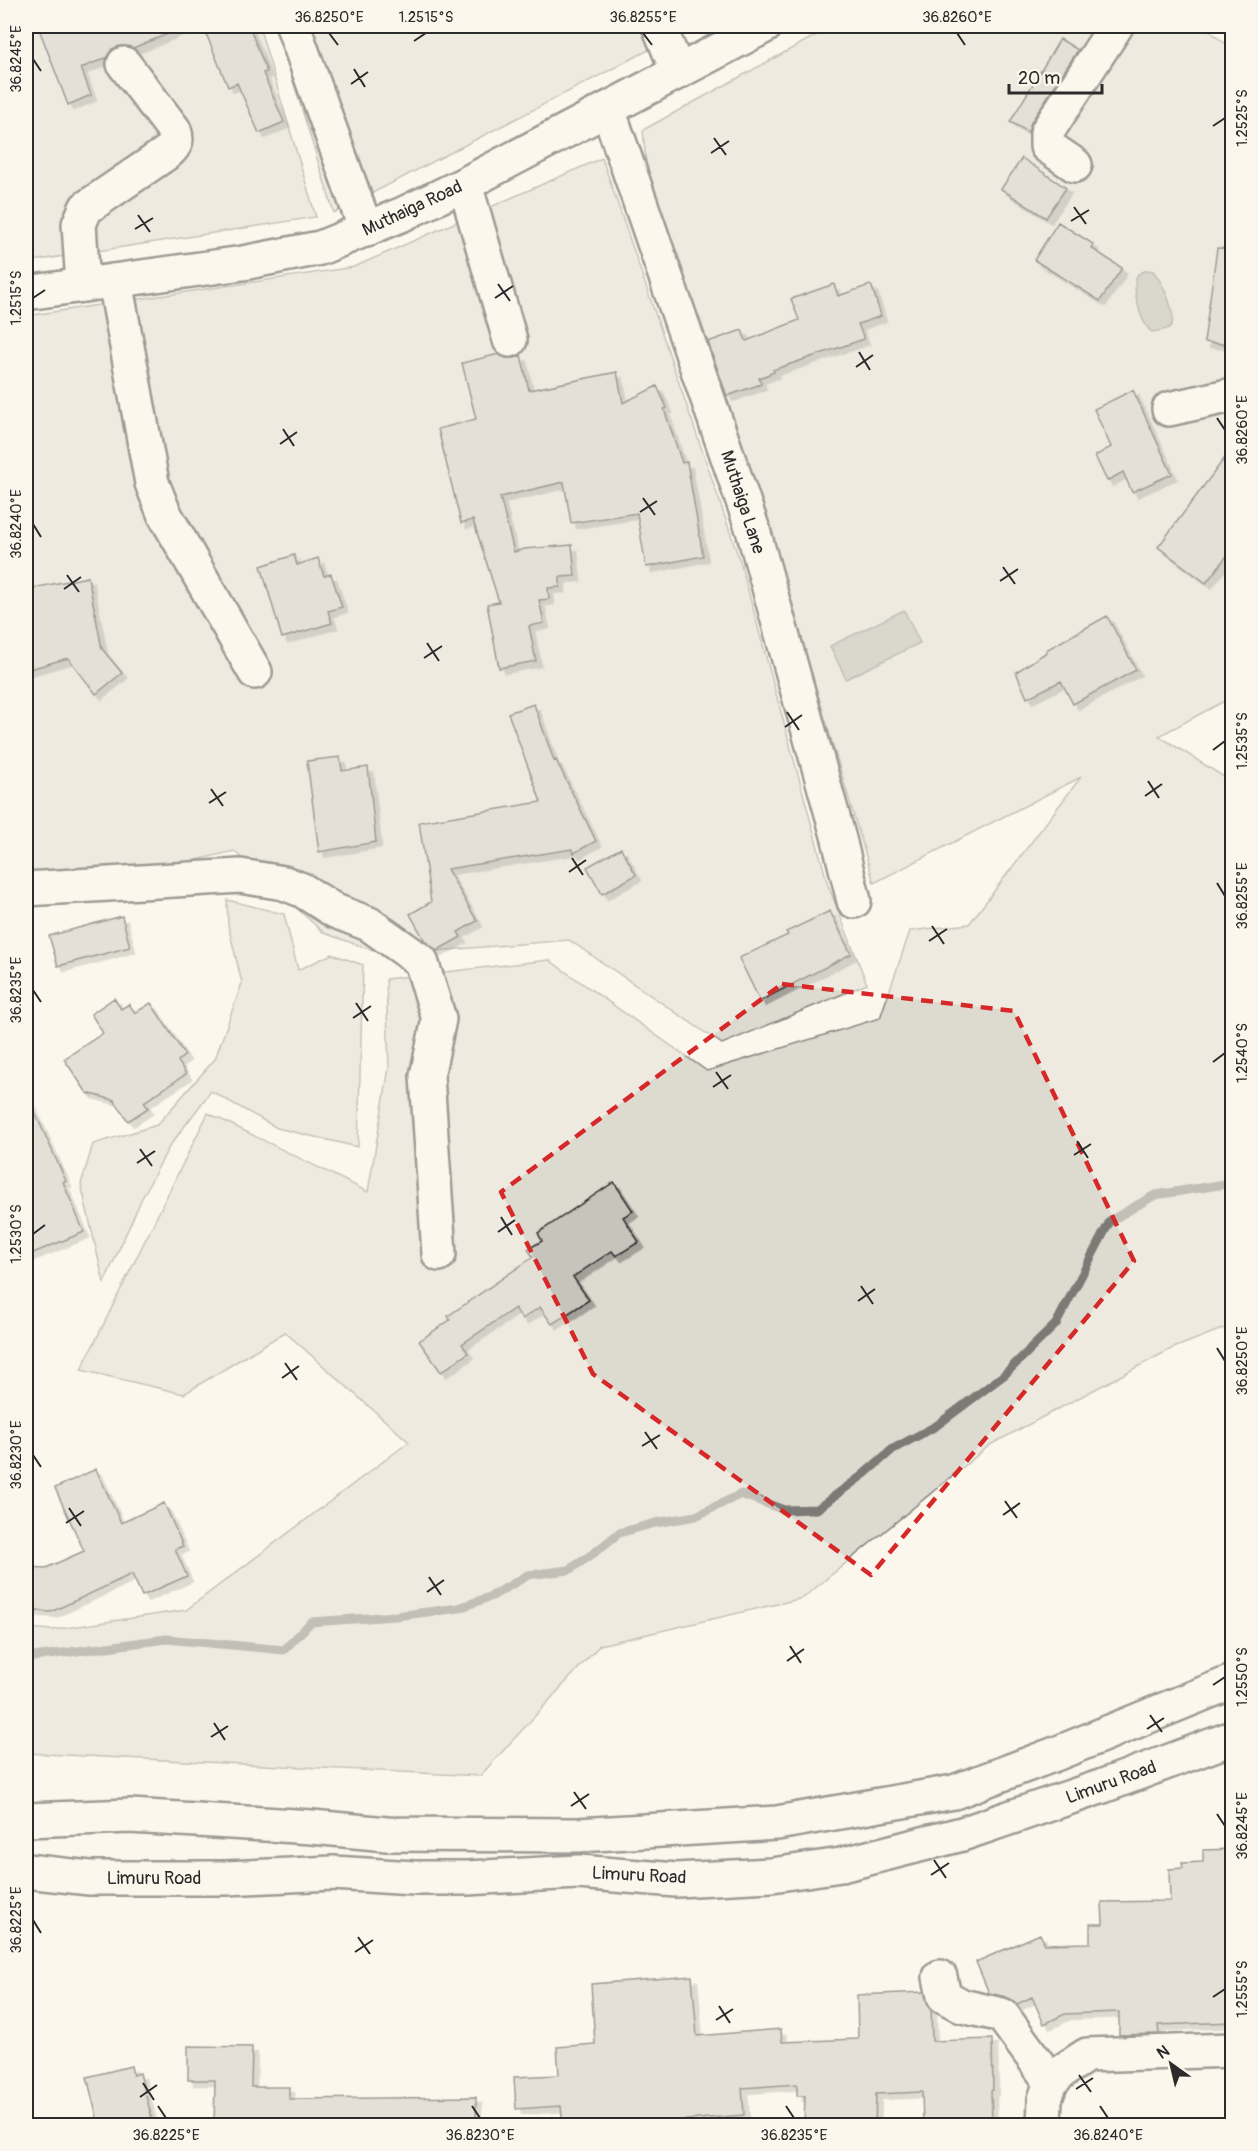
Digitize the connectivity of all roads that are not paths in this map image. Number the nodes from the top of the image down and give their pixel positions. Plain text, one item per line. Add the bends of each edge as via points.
1 (293, 26) edge
2 (659, 26) edge
3 (765, 26) edge
4 (1116, 26) edge
5 (124, 64) dead end
6 (678, 72) junction
7 (608, 109) junction
8 (1075, 165) dead end
9 (465, 184) junction
10 (366, 230) junction
11 (115, 281) junction
12 (83, 285) junction
13 (26, 293) edge
14 (510, 340) dead end
15 (1233, 395) edge
16 (1169, 409) dead end
17 (255, 672) dead end
18 (26, 889) edge
19 (854, 901) dead end
20 (439, 1254) dead end
21 (1233, 1682) edge
22 (1233, 1738) edge
23 (26, 1820) edge
24 (26, 1871) edge
25 (940, 1977) dead end
26 (1233, 2050) edge
27 (1051, 2082) junction
28 (1044, 2126) edge

1 - 10 main road
2 - 6 main road
3 - 6 main road, Muthaiga Road
4 - 8 main road via 1047,132 1047,146
5 - 12 main road via 177,138 168,152 86,208 79,224
6 - 7 main road, Muthaiga Road
7 - 9 main road, Muthaiga Road
7 - 19 main road, Muthaiga Lane via 753,530
9 - 10 main road, Muthaiga Road
9 - 14 main road
10 - 11 main road, Muthaiga Road via 320,248
11 - 12 main road, Muthaiga Road
11 - 17 main road via 152,483 164,513
12 - 13 main road, Muthaiga Road
15 - 16 main road
18 - 20 main road via 240,876 284,884 369,924 421,961 439,1019 427,1076
21 - 23 main road via 954,1792 777,1823 578,1835 387,1834 130,1816
22 - 24 main road, Limuru Road via 962,1834 841,1866 772,1875 675,1880 578,1872 467,1878 333,1873 90,1878
25 - 27 main road via 944,1996 962,2006 1002,2015
26 - 27 main road via 1087,2055
27 - 28 main road via 1045,2099

